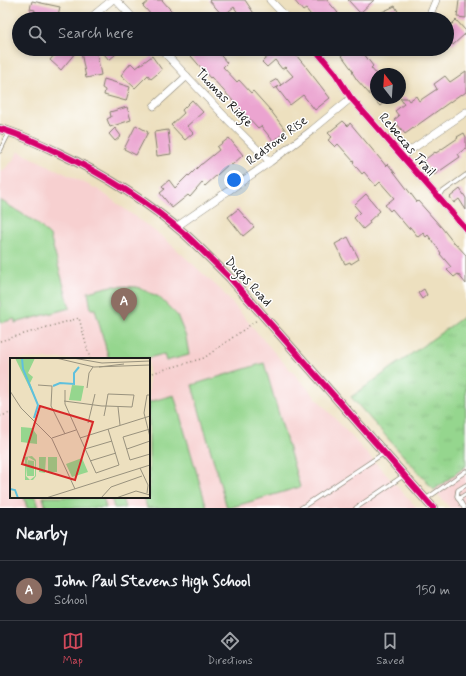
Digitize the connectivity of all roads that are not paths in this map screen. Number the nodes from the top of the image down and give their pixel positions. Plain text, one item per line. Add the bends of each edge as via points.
1 (112, 0) edge
2 (116, 0) edge
3 (270, 0) edge
4 (436, 0) edge
5 (97, 12) edge
6 (127, 12) edge
7 (281, 12) edge
8 (431, 12) dead end
9 (168, 56) edge
10 (321, 56) edge
11 (187, 76) junction
12 (351, 98) junction
13 (154, 106) dead end
14 (466, 112) edge
15 (0, 128) edge
16 (10, 132) junction
17 (0, 152) edge
18 (402, 156) junction
19 (270, 162) junction
20 (466, 175) edge
21 (437, 196) junction
22 (176, 227) junction
23 (466, 229) edge
24 (384, 452) junction
25 (466, 471) edge
26 (404, 475) junction
27 (466, 485) edge
28 (466, 494) edge
29 (426, 499) junction
30 (458, 499) junction
31 (464, 505) edge
32 (301, 508) edge
33 (356, 508) edge
34 (433, 508) edge

1 - 5 street
2 - 6 street
3 - 7 street
4 - 8 street
9 - 11 street, Thomas Ridge
10 - 12 street, Rebeccas Trail
11 - 13 street
11 - 19 street, Thomas Ridge
12 - 18 street, Rebeccas Trail
12 - 19 street, Redstone Rise
14 - 18 street
15 - 16 street, Dugas Road
16 - 17 lane
16 - 22 street, Dugas Road via 54,150 96,172 135,196
18 - 21 street, Rebeccas Trail
19 - 22 street, Redstone Rise
20 - 21 lane
21 - 23 street, Rebeccas Trail
22 - 24 street, Dugas Road via 212,260 264,316
24 - 26 street, Dugas Road
24 - 32 lane
25 - 29 lane
26 - 29 street, Dugas Road
26 - 33 lane
27 - 30 lane via 458,490
28 - 30 lane
29 - 34 street, Dugas Road
30 - 31 lane

